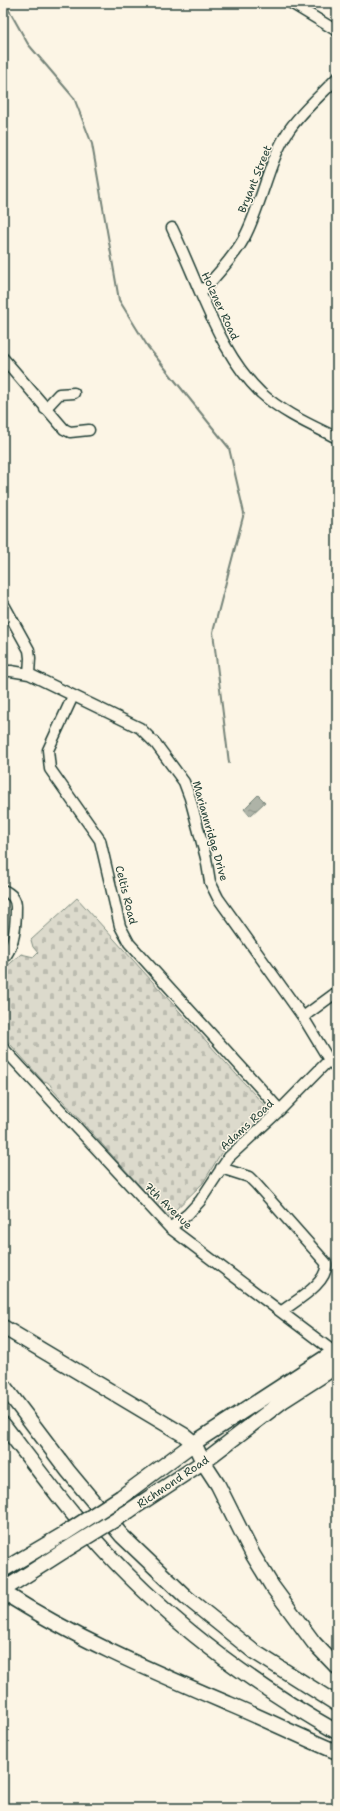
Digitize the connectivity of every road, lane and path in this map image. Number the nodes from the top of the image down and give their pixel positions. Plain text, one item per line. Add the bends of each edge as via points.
1 (291, 3) edge
2 (337, 31) edge
3 (337, 78) edge
4 (172, 228) dead end
5 (201, 293) junction
6 (3, 358) edge
7 (74, 393) dead end
8 (45, 409) junction
9 (90, 430) dead end
10 (337, 438) edge
11 (3, 603) edge
12 (3, 671) edge
13 (28, 674) junction
14 (73, 696) junction
15 (3, 890) edge
16 (7, 943) edge
17 (3, 959) edge
18 (337, 992) edge
19 (303, 1017) junction
20 (3, 1048) edge
21 (329, 1060) junction
22 (337, 1068) edge
23 (280, 1110) junction
24 (221, 1168) junction
25 (170, 1228) junction
26 (281, 1312) junction
27 (3, 1327) edge
28 (336, 1353) edge
29 (337, 1366) edge
30 (3, 1385) edge
31 (3, 1424) edge
32 (194, 1443) junction
33 (227, 1444) junction
34 (202, 1462) junction
35 (215, 1479) junction
36 (3, 1570) edge
37 (3, 1591) edge
38 (337, 1667) edge
39 (337, 1704) edge
40 (337, 1732) edge
41 (337, 1752) edge

1 - 2 street
3 - 5 street, Bryant Street via 289,130 274,160 243,241
4 - 5 street, Holzner Road
5 - 10 street, Holzner Road via 216,331 250,381 275,404
6 - 8 street
7 - 8 street via 60,394
8 - 9 street via 67,431
11 - 13 street via 29,650
12 - 13 street, Mariannridge Drive
13 - 14 street, Mariannridge Drive
14 - 19 street, Mariannridge Drive via 146,733 178,773 187,790 210,882 218,898
14 - 23 street, Celtis Road via 48,750 50,769 100,840 124,934 129,943
15 - 16 street via 12,895 16,903
16 - 17 street via 9,951
18 - 19 street
19 - 21 street, Mariannridge Drive
20 - 25 street, 7th Avenue
21 - 22 street, Mariannridge Drive
21 - 23 street, Adams Road
23 - 24 street, Adams Road via 229,1157
24 - 25 street, Adams Road via 200,1201
24 - 26 street via 248,1178 256,1184 326,1263 325,1274 320,1281
25 - 26 street, 7th Avenue
26 - 28 street, 7th Avenue
27 - 32 highway
28 - 32 highway, Richmond Road
29 - 33 highway, Richmond Road via 284,1400
30 - 39 highway via 122,1536 186,1597 253,1651
31 - 40 highway via 50,1486 99,1544 166,1612 235,1668 271,1693
32 - 34 highway
32 - 36 highway, Richmond Road, bridge via 120,1497
33 - 34 highway, Richmond Road
33 - 35 highway via 216,1468
34 - 35 highway
34 - 37 highway, Richmond Road, bridge via 129,1512
35 - 38 highway via 242,1535 272,1586 314,1643
37 - 41 highway via 29,1609 158,1674

